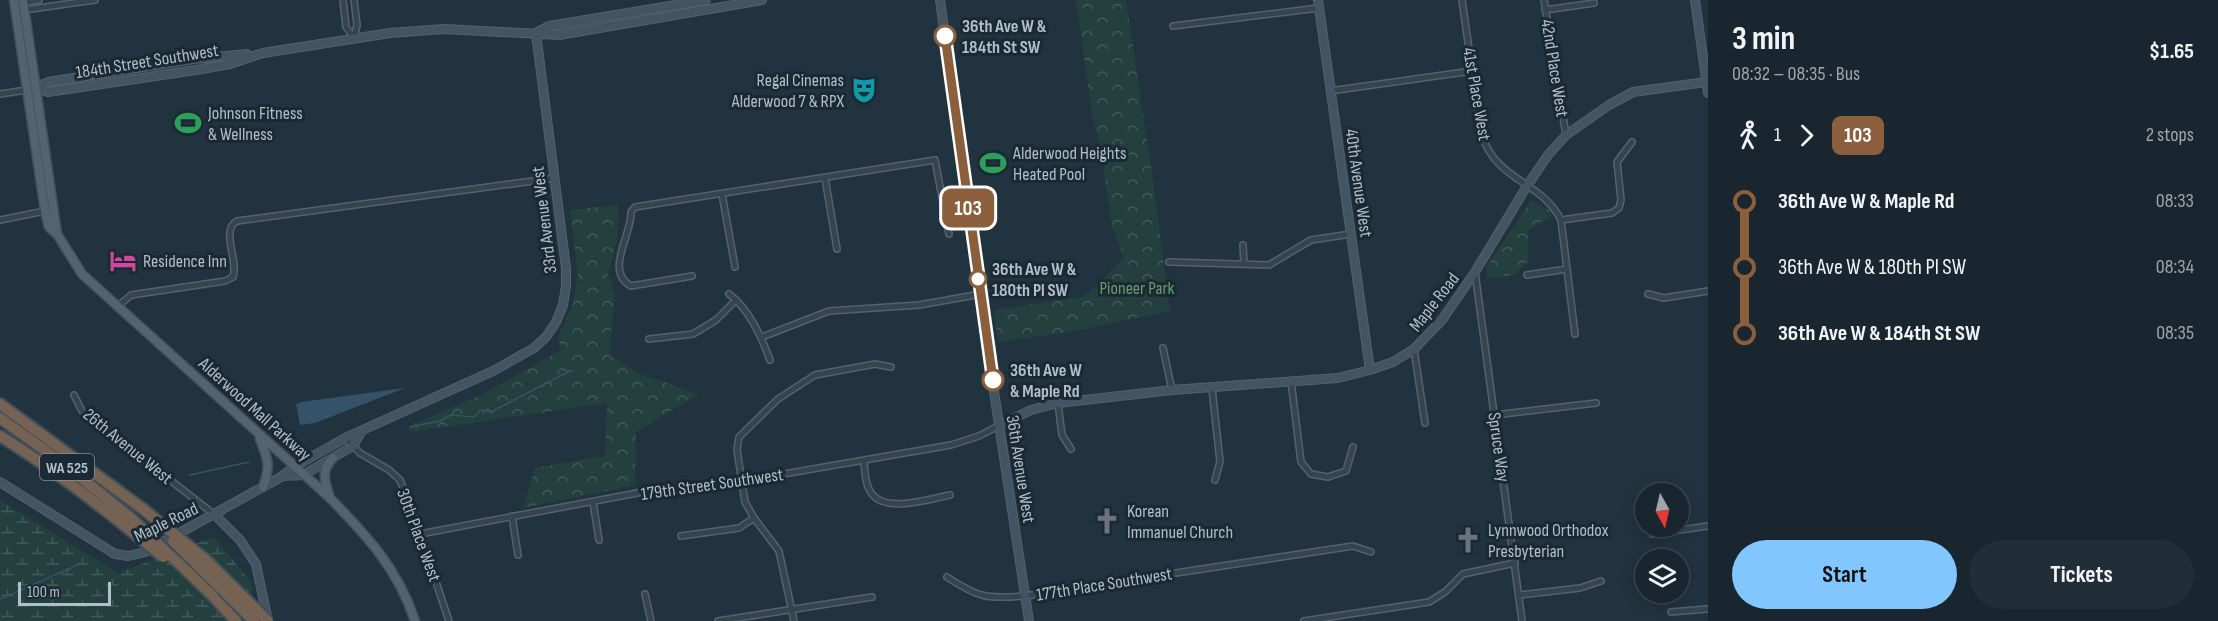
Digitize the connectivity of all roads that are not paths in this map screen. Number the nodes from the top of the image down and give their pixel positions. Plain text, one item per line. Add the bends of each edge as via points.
1 (39, 0) edge
2 (95, 0) edge
3 (343, 0) edge
4 (354, 0) edge
5 (706, 0) edge
6 (762, 0) edge
7 (940, 0) edge
8 (1462, 0) edge
9 (1544, 0) edge
10 (1695, 0) edge
11 (75, 2) edge
12 (21, 3) edge
13 (1594, 3) dead end
14 (1318, 4) edge
15 (660, 8) edge
16 (1545, 10) junction
17 (1173, 26) dead end
18 (536, 33) junction
19 (354, 38) junction
20 (264, 53) junction
21 (194, 59) junction
22 (147, 67) junction
23 (1472, 71) junction
24 (171, 73) junction
25 (1707, 82) edge
26 (30, 89) junction
27 (1330, 91) junction
28 (1708, 93) edge
29 (0, 94) edge
30 (1566, 135) junction
31 (1632, 142) dead end
32 (825, 177) junction
33 (555, 178) junction
34 (1527, 186) junction
35 (722, 194) junction
36 (968, 206) junction
37 (946, 210) junction
38 (45, 211) junction
39 (0, 220) edge
40 (1561, 220) junction
41 (57, 234) junction
42 (949, 234) dead end
43 (1351, 234) junction
44 (1243, 245) dead end
45 (837, 249) dead end
46 (1169, 262) dead end
47 (1244, 264) junction
48 (735, 267) dead end
49 (1568, 269) junction
50 (1475, 272) junction
51 (1527, 275) dead end
52 (692, 276) dead end
53 (1708, 291) edge
54 (729, 294) dead end
55 (981, 294) junction
56 (1648, 294) dead end
57 (736, 300) junction
58 (118, 306) junction
59 (1575, 334) dead end
60 (762, 337) junction
61 (649, 339) dead end
62 (1163, 348) dead end
63 (1414, 349) junction
64 (771, 360) dead end
65 (891, 367) dead end
66 (1370, 370) junction
67 (1291, 381) junction
68 (1212, 388) junction
69 (1172, 390) junction
70 (74, 395) dead end
71 (1058, 403) junction
72 (1596, 403) dead end
73 (0, 404) edge
74 (1495, 415) junction
75 (0, 418) edge
76 (1425, 423) dead end
77 (1000, 425) junction
78 (361, 432) junction
79 (258, 435) junction
80 (0, 436) edge
81 (345, 438) junction
82 (353, 446) junction
83 (1353, 447) dead end
84 (1071, 449) dead end
85 (333, 458) junction
86 (864, 462) junction
87 (294, 467) junction
88 (303, 475) junction
89 (284, 476) junction
90 (1215, 480) dead end
91 (0, 482) edge
92 (741, 482) junction
93 (263, 488) junction
94 (950, 495) dead end
95 (330, 498) junction
96 (592, 502) junction
97 (215, 515) junction
98 (135, 516) junction
99 (512, 516) junction
100 (754, 518) junction
101 (1708, 526) edge
102 (1689, 529) edge
103 (420, 534) junction
104 (681, 536) dead end
105 (599, 540) dead end
106 (1371, 552) dead end
107 (518, 555) dead end
108 (1515, 563) junction
109 (947, 577) dead end
110 (1601, 581) dead end
111 (645, 594) dead end
112 (1519, 595) junction
113 (1025, 596) junction
114 (872, 597) dead end
115 (792, 608) junction
116 (1708, 609) edge
117 (1671, 612) dead end
118 (236, 621) edge
119 (254, 621) edge
120 (268, 621) edge
121 (415, 621) edge
122 (449, 621) edge
123 (651, 621) edge
124 (718, 621) edge
125 (794, 621) edge
126 (1029, 621) edge
127 (1304, 621) edge
128 (1522, 621) edge

1 - 12 street
2 - 11 street
3 - 19 street via 346,27
4 - 19 street
5 - 15 street, 184th Street Southwest
6 - 15 street, 184th Street Southwest
7 - 36 street, 36th Avenue West
8 - 23 street, 41st Place West
9 - 16 street, 42nd Place West
10 - 25 street
11 - 12 street
12 - 26 main road, Alderwood Mall Parkway
12 - 26 main road, Alderwood Mall Parkway
13 - 16 street
14 - 17 street
14 - 27 street, 40th Avenue West
15 - 18 street, 184th Street Southwest via 560,35
16 - 30 street, 42nd Place West
18 - 19 street, 184th Street Southwest via 444,29
18 - 33 street, 33rd Avenue West
19 - 20 street, 184th Street Southwest
20 - 21 street, 184th Street Southwest
20 - 24 street, 184th Street Southwest via 230,64
21 - 22 street, 184th Street Southwest
21 - 24 street via 190,65 173,68
22 - 24 street
22 - 26 street, 184th Street Southwest
23 - 27 street
23 - 34 street, 41st Place West via 1484,144 1497,163
24 - 26 street, 184th Street Southwest via 48,92
25 - 28 street
25 - 30 street, Maple Road via 1633,92
26 - 29 street, 184th Street Southwest
26 - 38 main road, Alderwood Mall Parkway
26 - 41 main road, Alderwood Mall Parkway
27 - 43 street, 40th Avenue West
30 - 34 street, Maple Road
31 - 40 street via 1617,162 1619,208 1612,213
32 - 35 street
32 - 37 street via 935,160
32 - 45 street
33 - 58 street via 237,221 229,232 233,278 131,295
33 - 78 street, 33rd Avenue West via 566,286 563,305 546,337 519,358
34 - 40 street, 41st Place West via 1552,204
34 - 50 street, Maple Road
35 - 48 street
35 - 52 street via 635,207 631,212 632,223 619,265 625,282 631,286
36 - 37 street
36 - 55 street, 36th Avenue West
37 - 42 street
38 - 39 street
38 - 41 main road, Alderwood Mall Parkway via 49,227
40 - 49 street
41 - 58 main road, Alderwood Mall Parkway via 82,274
43 - 47 street via 1311,240 1269,265
43 - 66 street, 40th Avenue West
44 - 47 street
46 - 47 street
49 - 51 street
49 - 59 street
50 - 63 street, Maple Road via 1443,320
50 - 74 street, Spruce Way
53 - 56 street via 1664,298
54 - 57 street
55 - 60 street via 919,305 829,311
55 - 77 street, 36th Avenue West
57 - 60 street
57 - 61 street via 716,320 693,334
58 - 79 main road, Alderwood Mall Parkway
60 - 64 street
62 - 69 street
63 - 66 street, Maple Road
63 - 76 street
65 - 92 street via 875,364 815,375 778,399 740,437 737,450
66 - 67 street, Maple Road via 1338,378
67 - 68 street, Maple Road
67 - 83 street via 1301,462 1311,474 1328,477 1346,471
68 - 69 street, Maple Road
68 - 90 street via 1220,462
69 - 71 street, Maple Road
70 - 97 street, 26th Avenue West via 82,411
71 - 77 street, Maple Road via 1031,410
71 - 84 street via 1062,435
72 - 74 street
73 - 98 highway, WA 525 via 104,479
74 - 108 street, Spruce Way
75 - 98 highway, WA 525
77 - 86 street, 179th Street Southwest via 951,445
77 - 113 street, 36th Avenue West
78 - 81 street, 33rd Avenue West
78 - 82 street
79 - 87 main road, Alderwood Mall Parkway
79 - 93 main road via 269,462
80 - 98 highway
81 - 82 street, 30th Place West
81 - 87 street, 33rd Avenue West
82 - 85 street
82 - 103 street, 30th Place West via 400,480
85 - 88 street
85 - 95 main road via 325,466 324,474
86 - 92 street, 179th Street Southwest
86 - 94 street via 872,494 887,503
87 - 88 main road, Alderwood Mall Parkway
87 - 89 street, Maple Road
88 - 89 street, Maple Road
88 - 95 main road, Alderwood Mall Parkway
89 - 93 street, Maple Road
91 - 97 street, Maple Road via 122,556 145,552
92 - 96 street, 179th Street Southwest via 653,490
92 - 100 street via 745,502
93 - 97 street, Maple Road
95 - 121 main road, Alderwood Mall Parkway via 390,566
96 - 99 street, 179th Street Southwest
96 - 105 street
97 - 120 street via 240,540 256,564
98 - 118 highway, WA 525, bridge
98 - 119 highway, WA 525, bridge via 177,545
98 - 120 highway, bridge via 205,558
99 - 103 street, 179th Street Southwest
99 - 107 street
100 - 104 street via 739,528
100 - 115 street via 779,551
101 - 102 street
103 - 122 street, 30th Place West
106 - 113 street, 177th Place Southwest via 1353,546
108 - 112 street, Spruce Way
108 - 127 street via 1463,574 1429,602
109 - 113 street, 177th Place Southwest via 980,596
110 - 112 street via 1580,588
111 - 123 street
112 - 128 street, Spruce Way
113 - 126 street, 36th Avenue West
114 - 115 street
115 - 124 street
115 - 125 street
116 - 117 street

